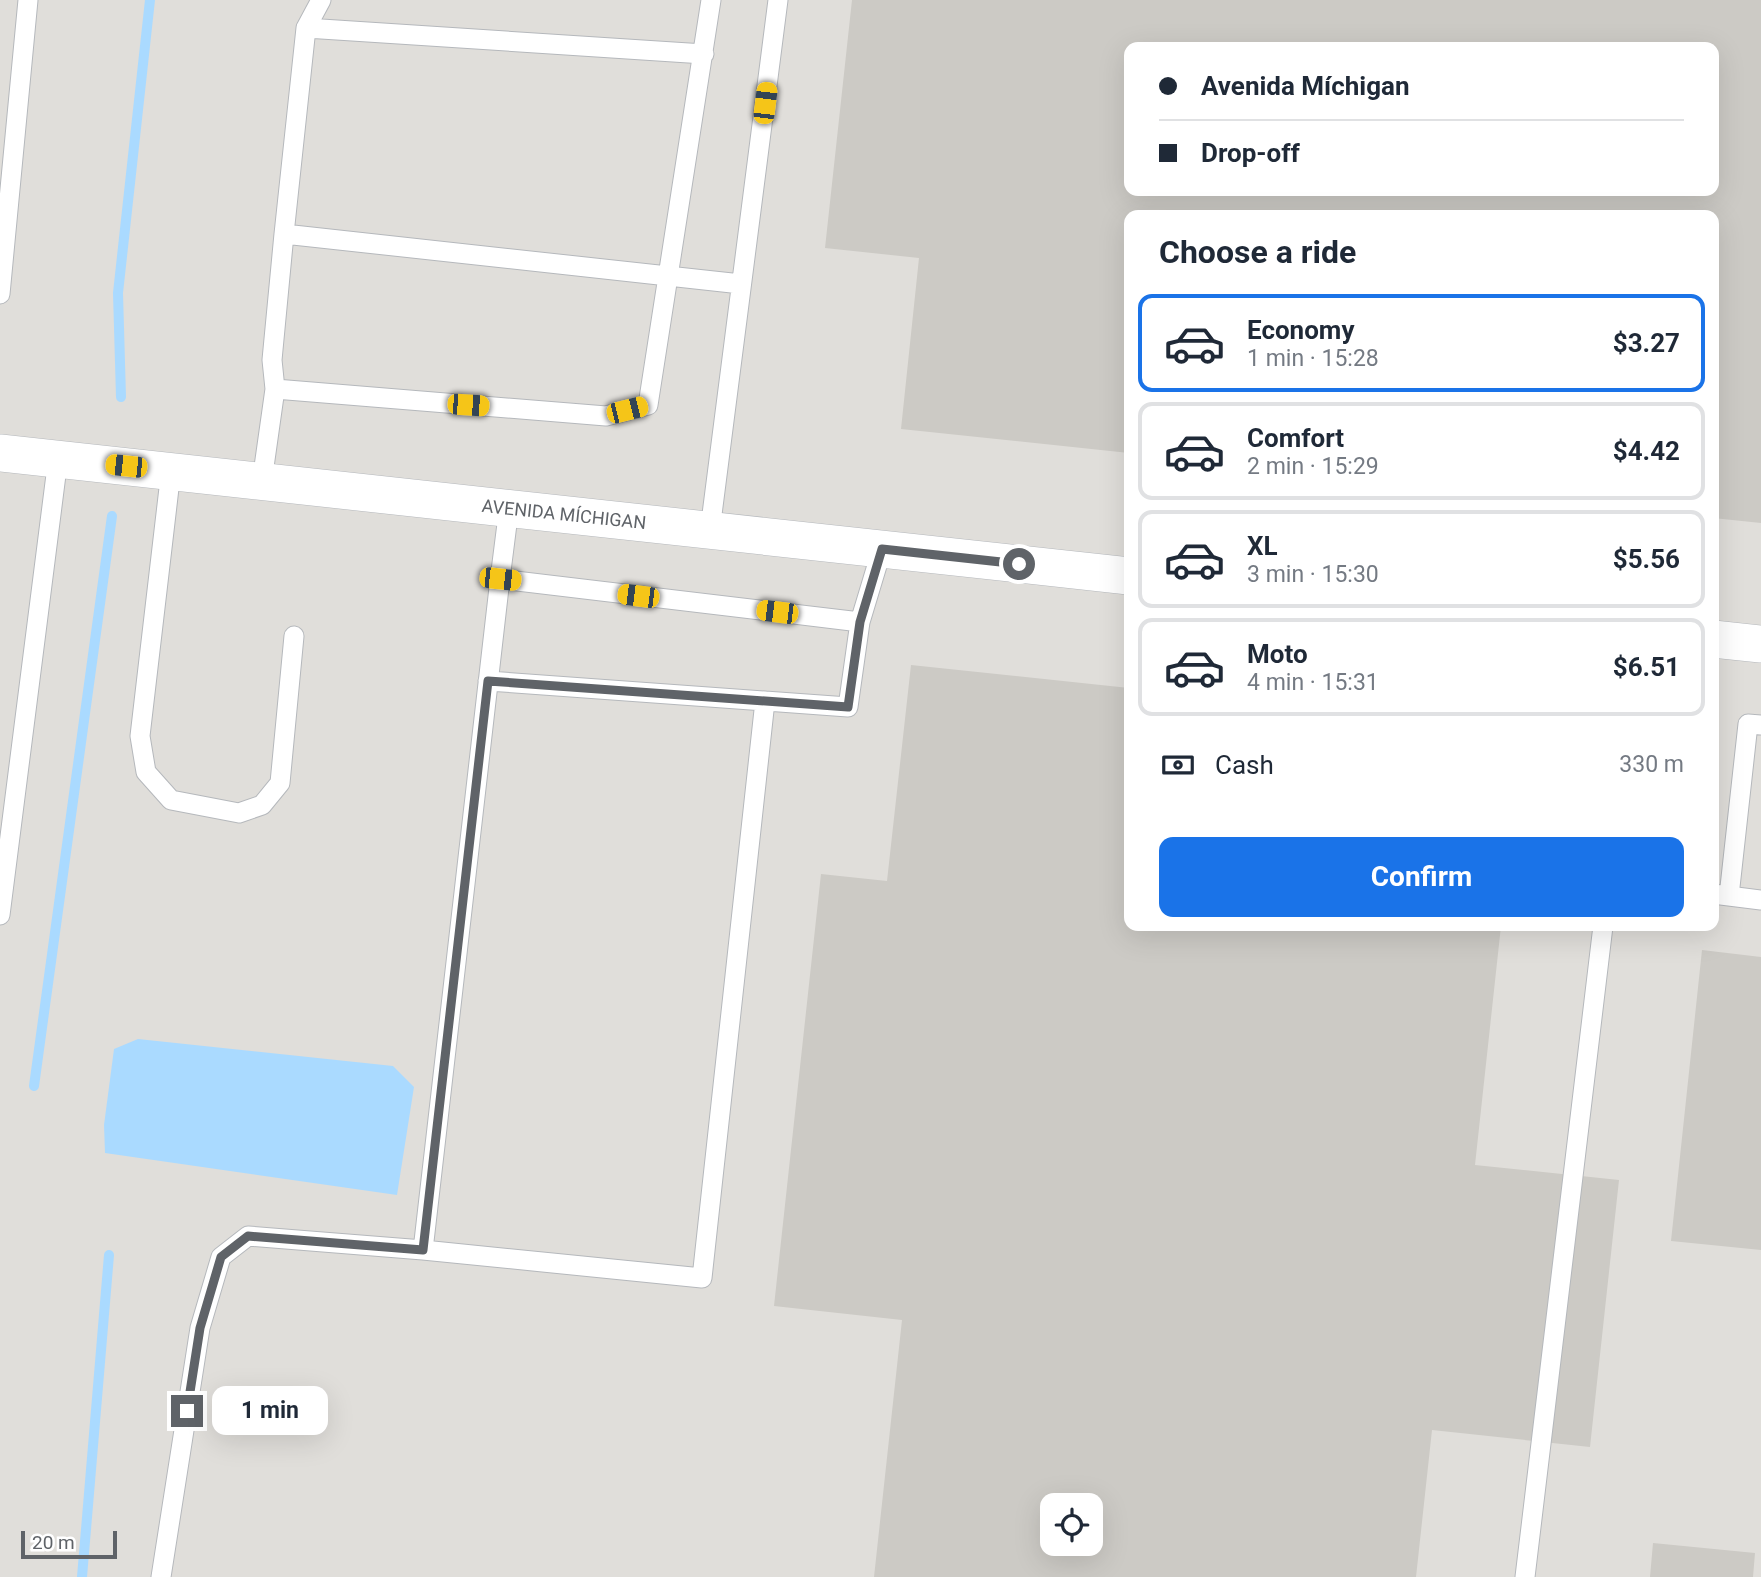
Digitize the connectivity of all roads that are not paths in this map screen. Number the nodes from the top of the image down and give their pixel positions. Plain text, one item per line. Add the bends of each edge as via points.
1 (28, 0) edge
2 (321, 0) edge
3 (711, 0) edge
4 (778, 0) edge
5 (306, 28) junction
6 (704, 54) junction
7 (284, 234) junction
8 (670, 277) junction
9 (741, 284) junction
10 (0, 294) edge
11 (275, 389) junction
12 (0, 453) edge
13 (58, 459) junction
14 (171, 471) junction
15 (262, 481) junction
16 (509, 508) junction
17 (710, 530) junction
18 (882, 549) junction
19 (1124, 575) edge
20 (500, 579) junction
21 (860, 622) junction
22 (294, 636) dead end
23 (488, 681) junction
24 (765, 701) junction
25 (1761, 725) edge
26 (1721, 895) edge
27 (1761, 900) edge
28 (0, 915) edge
29 (1602, 931) edge
30 (423, 1250) junction
31 (161, 1577) edge
32 (1525, 1577) edge

1 - 10 lane
2 - 5 lane
3 - 6 lane
4 - 9 lane
5 - 6 lane
5 - 7 lane
6 - 8 lane
7 - 8 lane
7 - 11 lane via 272,360
8 - 9 lane
8 - 11 lane via 648,405 606,416
9 - 17 lane
11 - 15 lane
12 - 13 street, AVENIDA MÍCHIGAN
13 - 14 street, AVENIDA MÍCHIGAN
13 - 28 lane
14 - 15 street, AVENIDA MÍCHIGAN
14 - 22 lane via 140,736 146,772 171,800 239,813 262,805 280,783
15 - 16 street, AVENIDA MÍCHIGAN
16 - 17 street, AVENIDA MÍCHIGAN
16 - 20 lane
17 - 18 street, AVENIDA MÍCHIGAN
18 - 19 street, AVENIDA MÍCHIGAN
18 - 21 lane
20 - 21 lane
20 - 23 lane
21 - 24 lane via 848,707
23 - 24 lane
23 - 30 lane
24 - 30 lane via 702,1278
25 - 26 lane via 1748,724
26 - 27 lane
29 - 32 lane
30 - 31 lane via 248,1236 221,1257 200,1328

